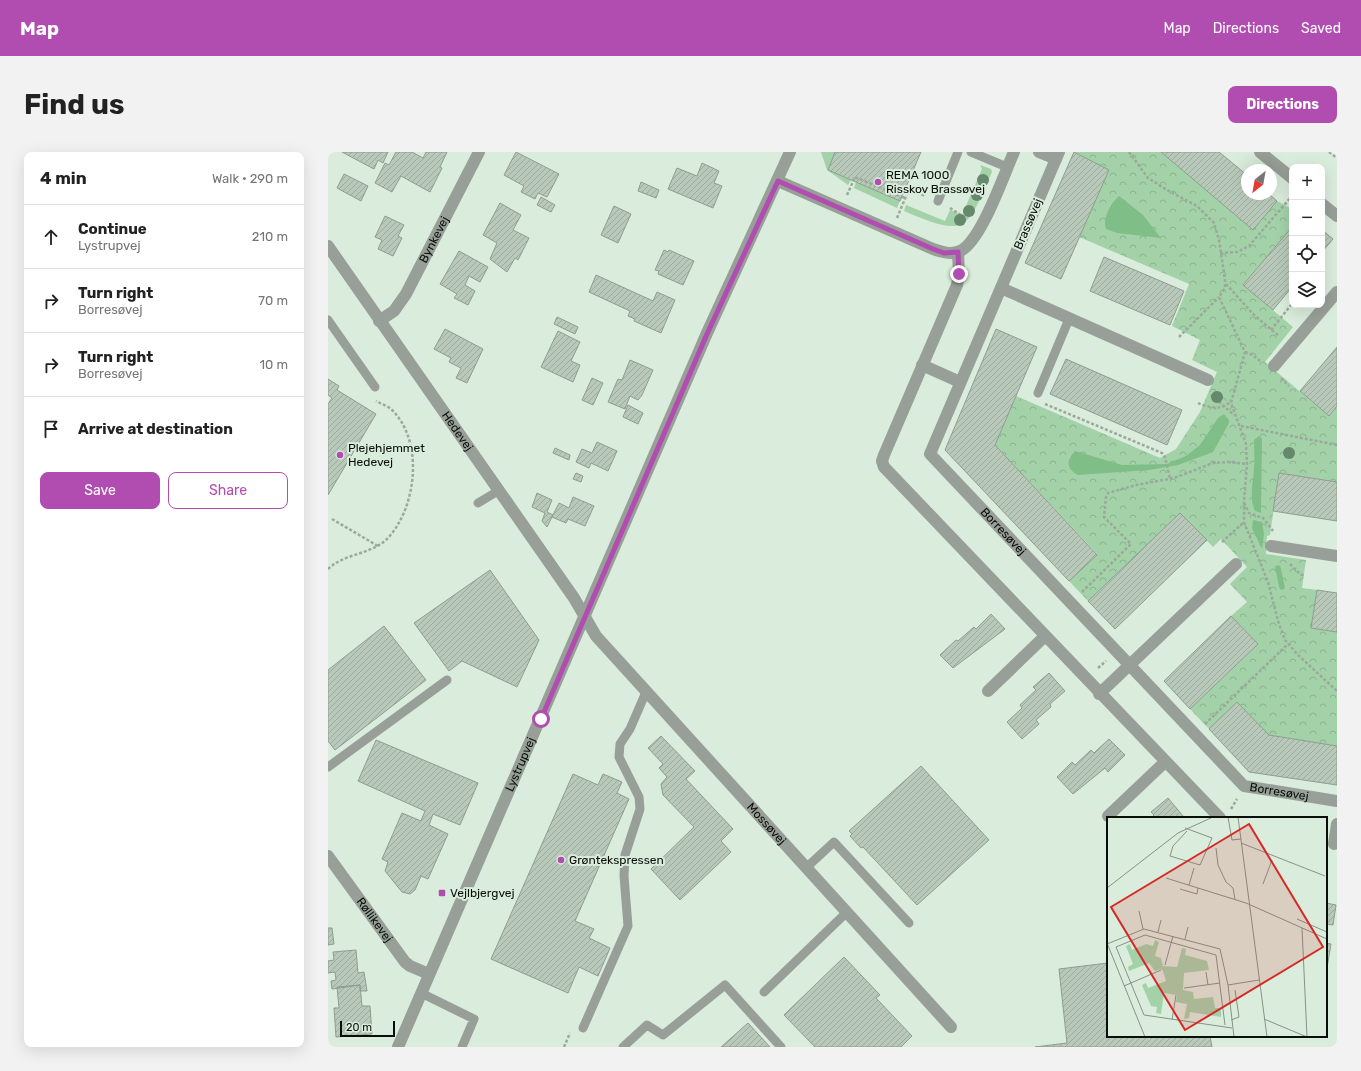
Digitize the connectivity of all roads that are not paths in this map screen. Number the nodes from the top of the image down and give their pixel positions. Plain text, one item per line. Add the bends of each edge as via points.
1 (480, 152) edge
2 (790, 152) edge
3 (958, 152) edge
4 (971, 152) edge
5 (1014, 152) edge
6 (1039, 152) edge
7 (1260, 152) edge
8 (1058, 156) edge
9 (1007, 167) junction
10 (1289, 176) edge
11 (778, 181) junction
12 (938, 201) road end
13 (1325, 206) edge
14 (1337, 216) edge
15 (328, 246) edge
16 (958, 252) junction
17 (1001, 288) junction
18 (1337, 292) edge
19 (1069, 319) junction
20 (328, 320) edge
21 (379, 321) junction
22 (922, 365) junction
23 (1274, 366) dead end
24 (1208, 380) dead end
25 (960, 382) junction
26 (375, 386) road end
27 (1038, 393) road end
28 (498, 491) junction
29 (478, 503) dead end
30 (1277, 547) road end
31 (1337, 556) edge
32 (1236, 564) dead end
33 (584, 618) junction
34 (1044, 637) junction
35 (1129, 665) junction
36 (447, 680) dead end
37 (988, 691) dead end
38 (646, 692) junction
39 (1099, 694) junction
40 (1164, 762) junction
41 (328, 768) edge
42 (1337, 801) edge
43 (1108, 816) dead end
44 (1219, 817) edge
45 (1337, 824) edge
46 (1332, 844) edge
47 (328, 856) edge
48 (807, 867) junction
49 (847, 912) junction
50 (909, 923) dead end
51 (429, 974) junction
52 (764, 992) dead end
53 (421, 993) junction
54 (951, 1026) dead end
55 (584, 1028) dead end
56 (398, 1047) edge
57 (462, 1047) edge
58 (623, 1047) edge
59 (781, 1047) edge

1 - 21 street, Bynkevej via 404,298 394,310
2 - 11 street, Lystrupvej
3 - 12 lane
4 - 9 lane
5 - 9 street
6 - 8 street, Brassøvej
7 - 10 street
8 - 17 street, Brassøvej
9 - 16 street via 980,229 969,245
11 - 16 street via 944,253
11 - 33 street, Lystrupvej via 704,340
13 - 14 street
15 - 21 street, Hedevej
16 - 22 street via 957,284
17 - 19 street
17 - 25 street, Borresøvej
18 - 23 street
19 - 24 street
19 - 27 lane
20 - 26 lane
21 - 28 street, Hedevej
22 - 25 street
22 - 34 street via 884,455 884,467
25 - 35 street, Borresøvej via 930,454
28 - 29 lane
28 - 33 street, Hedevej via 574,598
30 - 31 street
32 - 35 street
33 - 38 street, Mossøvej via 596,636
33 - 51 street, Lystrupvej
34 - 37 street
34 - 39 street
35 - 39 street
35 - 42 street, Borresøvej via 1244,786
36 - 41 lane
38 - 48 street, Mossøvej
38 - 55 lane via 630,729 620,744 619,757 639,796 640,809 625,855 628,926
39 - 40 street
40 - 43 street
40 - 44 street
45 - 46 street
47 - 51 street, Røllikevej via 404,962
48 - 49 street, Mossøvej
48 - 50 lane via 834,842
49 - 52 lane
49 - 54 street, Mossøvej
51 - 53 street, Lystrupvej
53 - 56 street, Lystrupvej
53 - 57 lane via 474,1019
58 - 59 lane via 647,1025 663,1035 725,985

